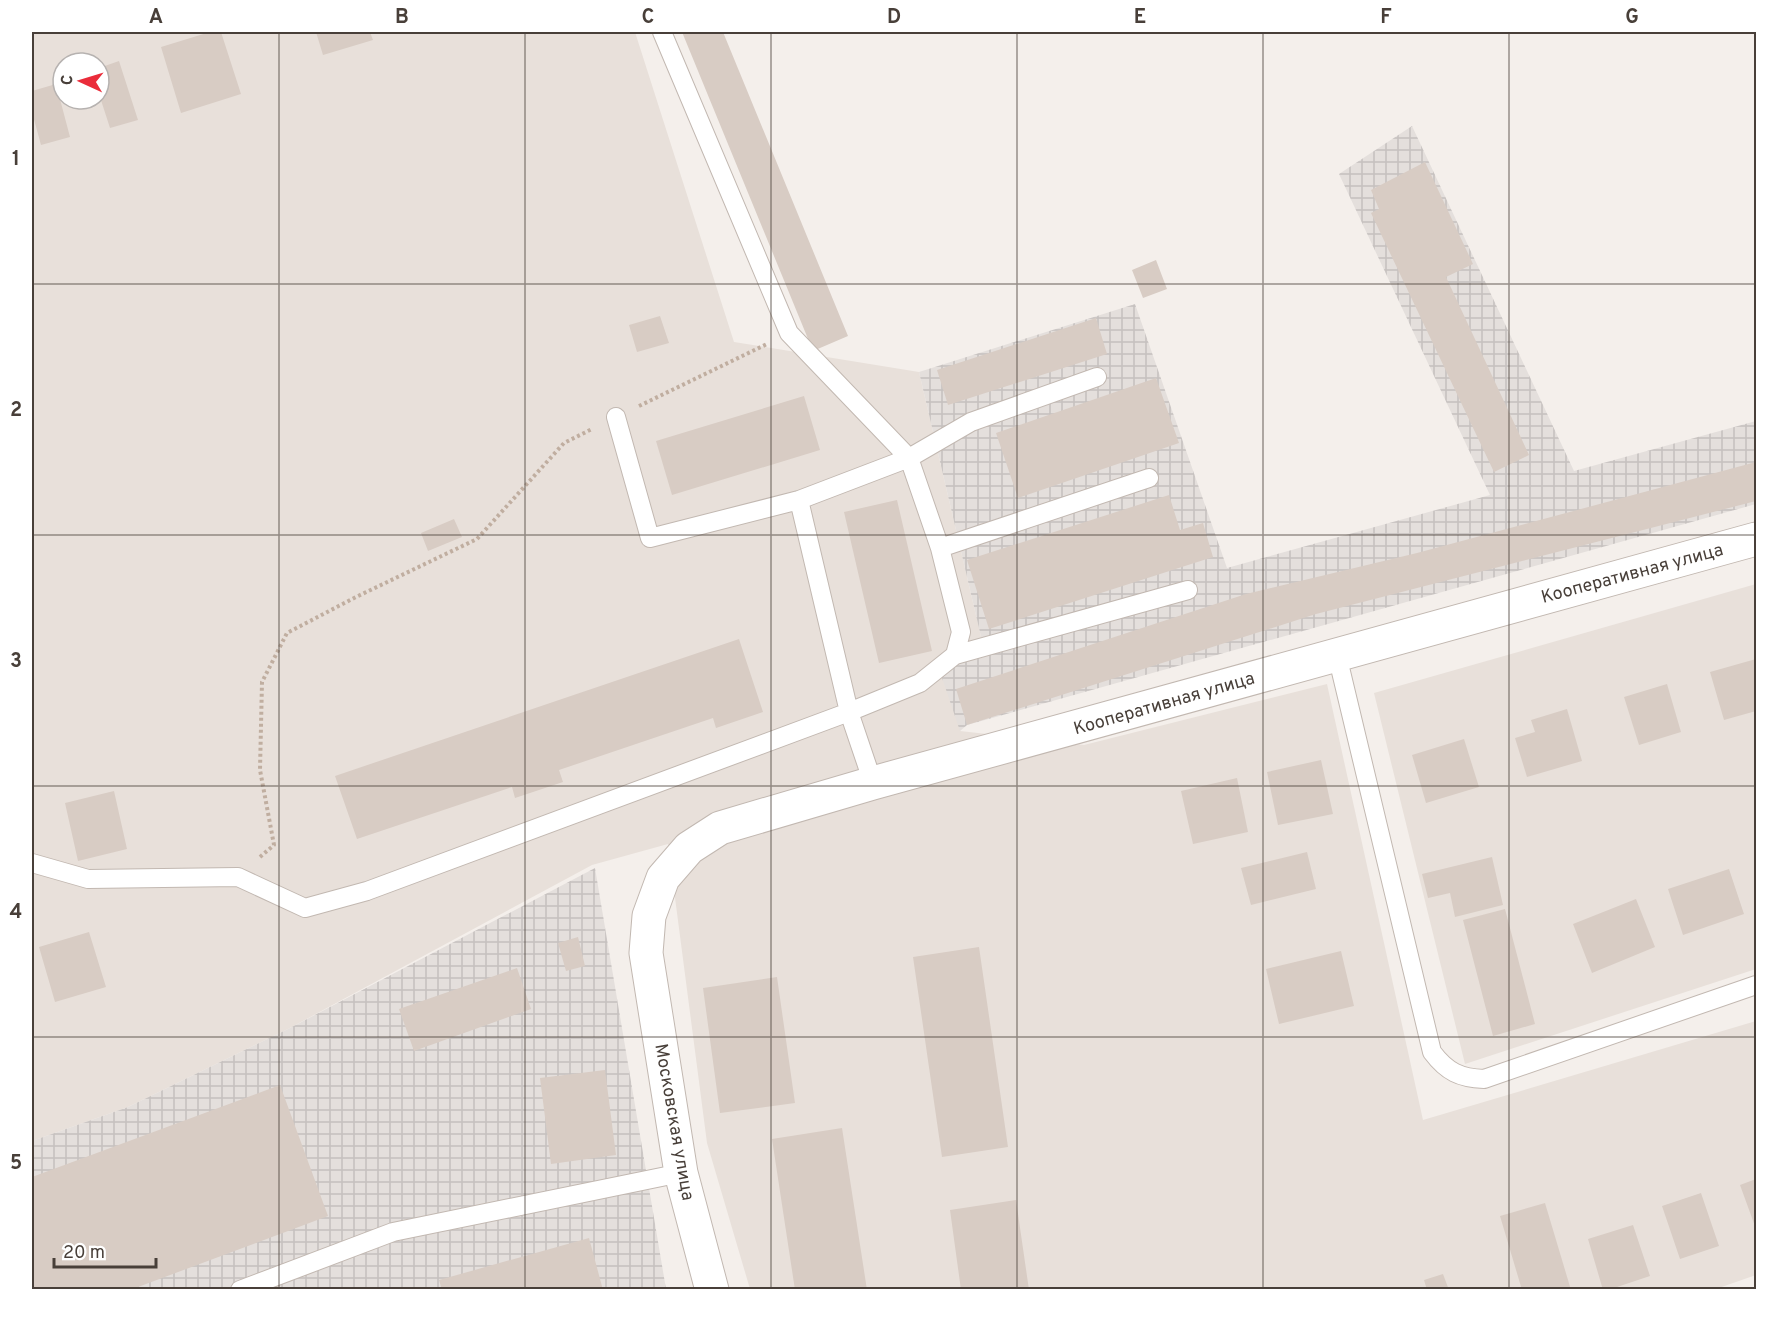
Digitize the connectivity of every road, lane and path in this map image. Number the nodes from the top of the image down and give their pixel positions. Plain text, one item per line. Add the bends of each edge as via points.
1 (662, 32) edge
2 (789, 333) junction
3 (1097, 376) dead end
4 (616, 417) junction
5 (909, 458) junction
6 (1149, 478) dead end
7 (799, 500) junction
8 (1756, 539) edge
9 (940, 548) junction
10 (1188, 590) dead end
11 (955, 655) junction
12 (1337, 655) junction
13 (849, 712) junction
14 (873, 783) junction
15 (32, 863) edge
16 (238, 877) junction
17 (646, 953) joint
18 (1756, 985) edge
19 (681, 1173) junction
20 (240, 1290) edge
21 (712, 1290) edge

1 - 2 lane
2 - 4 path
2 - 5 lane
3 - 5 lane via 971,422
4 - 7 lane via 650,538
4 - 16 path via 564,443 477,539 287,633 262,682 260,770 274,845
5 - 7 lane
5 - 9 lane
6 - 9 lane
7 - 13 lane
8 - 12 street, Кооперативная улица
9 - 11 lane via 961,632
10 - 11 lane
11 - 13 lane via 920,683
12 - 14 street, Кооперативная улица
12 - 18 lane via 1432,1052 1441,1064 1453,1073 1484,1079
13 - 14 lane
13 - 16 lane via 366,891 305,908
14 - 17 street, Кооперативная улица via 720,828 689,848 663,878 649,916
15 - 16 lane via 88,879
17 - 19 street, Московская улица
19 - 20 lane via 393,1232
19 - 21 street, Московская улица

